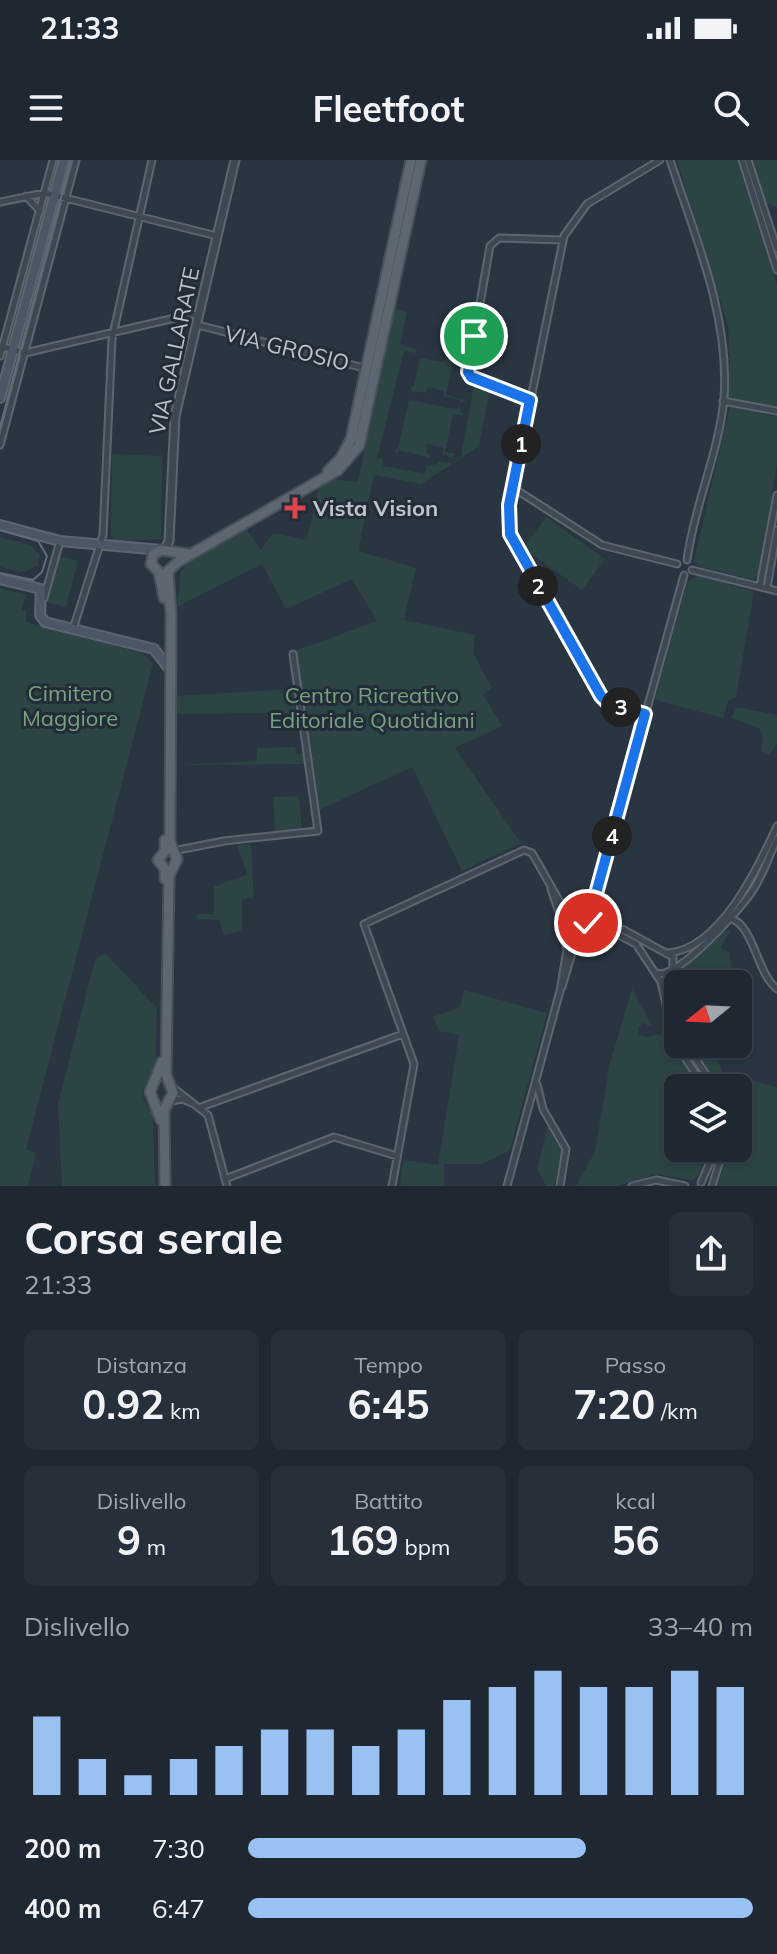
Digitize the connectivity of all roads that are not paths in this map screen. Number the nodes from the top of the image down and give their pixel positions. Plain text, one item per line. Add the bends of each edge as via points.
1 (53, 160) edge
2 (64, 160) edge
3 (76, 160) edge
4 (152, 160) edge
5 (235, 160) edge
6 (411, 160) edge
7 (421, 160) edge
8 (670, 160) edge
9 (745, 160) edge
10 (655, 161) edge
11 (45, 193) junction
12 (25, 195) junction
13 (55, 195) junction
14 (66, 199) junction
15 (0, 202) edge
16 (40, 211) junction
17 (139, 216) junction
18 (777, 222) edge
19 (766, 224) junction
20 (218, 236) junction
21 (563, 240) junction
22 (777, 249) edge
23 (777, 270) edge
24 (199, 321) junction
25 (113, 333) junction
26 (1, 347) edge
27 (13, 351) junction
28 (25, 353) junction
29 (0, 356) edge
30 (365, 368) junction
31 (376, 371) junction
32 (0, 398) edge
33 (530, 400) junction
34 (723, 401) junction
35 (777, 411) edge
36 (0, 445) edge
37 (319, 479) junction
38 (512, 487) junction
39 (777, 495) edge
40 (0, 525) edge
41 (777, 530) edge
42 (60, 541) junction
43 (99, 546) junction
44 (142, 548) junction
45 (165, 551) junction
46 (192, 554) junction
47 (151, 558) junction
48 (687, 560) junction
49 (677, 564) junction
50 (166, 569) junction
51 (692, 570) junction
52 (684, 575) junction
53 (0, 579) edge
54 (764, 587) junction
55 (777, 591) edge
56 (44, 598) junction
57 (171, 615) junction
58 (73, 630) junction
59 (293, 654) dead end
60 (167, 666) junction
61 (645, 714) junction
62 (777, 826) edge
63 (777, 839) edge
64 (169, 851) junction
65 (168, 869) junction
66 (547, 877) junction
67 (598, 886) junction
68 (575, 913) junction
69 (729, 917) junction
70 (562, 921) junction
71 (588, 922) junction
72 (564, 936) junction
73 (581, 939) junction
74 (666, 953) junction
75 (674, 968) junction
76 (654, 969) junction
77 (777, 989) edge
78 (560, 991) junction
79 (403, 1034) junction
80 (696, 1074) edge
81 (536, 1079) junction
82 (157, 1083) junction
83 (170, 1085) junction
84 (155, 1103) junction
85 (168, 1103) junction
86 (201, 1107) junction
87 (543, 1109) junction
88 (528, 1110) junction
89 (397, 1156) junction
90 (709, 1162) edge
91 (719, 1162) edge
92 (226, 1182) edge
93 (698, 1185) edge
94 (162, 1186) edge
95 (392, 1186) edge
96 (507, 1186) edge
97 (562, 1186) edge
98 (632, 1186) edge
99 (685, 1186) edge
100 (711, 1186) edge

1 - 11 street
2 - 13 main road
3 - 14 street
4 - 17 street
5 - 20 street, VIA GALLARATE
6 - 30 main road
7 - 31 main road
8 - 34 street via 721,326
9 - 19 street
10 - 21 street via 587,204
11 - 12 street
11 - 13 street
11 - 16 street
12 - 15 street
12 - 16 street
13 - 14 street
13 - 27 main road
14 - 17 street
14 - 28 street
16 - 26 street
17 - 20 street
17 - 25 street
18 - 19 street
19 - 22 street
19 - 23 street
20 - 24 street, VIA GALLARATE
21 - 33 street
21 - 33 street via 499,238 490,246 468,372
24 - 25 street via 192,314
24 - 30 street, VIA GROSIO
24 - 45 street, VIA GALLARATE via 175,416
25 - 28 street
25 - 43 street
26 - 27 street
26 - 29 street
27 - 28 street
27 - 32 main road
28 - 36 street
30 - 31 street, VIA GROSIO
30 - 37 main road via 351,439 341,458
31 - 37 main road via 359,446 345,464
33 - 38 street
34 - 35 street
34 - 48 street
37 - 46 main road
38 - 49 street via 602,545
38 - 61 street via 507,516 512,540 591,681 606,702
39 - 54 street
40 - 42 main road
41 - 54 street
42 - 43 main road
42 - 56 street
43 - 44 main road
43 - 58 street
44 - 45 main road
44 - 47 main road
45 - 46 main road
45 - 47 main road
45 - 50 main road, VIA GALLARATE
46 - 50 main road
46 - 57 main road via 175,572
47 - 50 main road, VIA GALLARATE via 152,567
48 - 49 street
48 - 51 street
49 - 52 street
50 - 57 main road, VIA GALLARATE
50 - 60 main road, VIA GALLARATE
51 - 52 street
51 - 54 street
52 - 61 street
53 - 56 main road via 40,589
54 - 55 street
56 - 58 main road via 44,621
57 - 64 main road, VIA GALLARATE
58 - 60 main road via 158,651
59 - 64 street via 318,831
60 - 64 main road, VIA GALLARATE
61 - 67 street
62 - 69 street
63 - 69 street via 754,890
64 - 65 main road, VIA GALLARATE via 177,861
64 - 65 main road, VIA GALLARATE via 158,858
65 - 82 main road, VIA GALLARATE via 162,1066
65 - 83 main road, VIA GALLARATE
66 - 68 street via 564,909
66 - 70 street
66 - 79 street via 532,853 520,850 364,925
67 - 68 street via 589,906
67 - 71 street
68 - 70 street
68 - 71 street
69 - 74 street via 691,945
69 - 75 street
69 - 77 street via 737,921 762,972
70 - 72 street
71 - 73 street
71 - 74 street via 618,928
72 - 73 street
72 - 78 street via 567,950
73 - 76 street via 613,931 639,947
73 - 78 street
74 - 75 street
74 - 76 street via 655,956
75 - 76 street via 666,975
76 - 80 street via 671,1035
78 - 81 street
79 - 86 street
79 - 89 street via 414,1064
81 - 87 street
81 - 88 street
82 - 83 main road
82 - 84 main road, VIA GALLARATE via 150,1092
83 - 85 main road, VIA GALLARATE
83 - 86 street
84 - 85 main road
84 - 94 main road, VIA GALLARATE via 162,1126
85 - 86 street via 182,1099
85 - 94 main road, VIA GALLARATE
86 - 92 street via 213,1127
87 - 88 street via 535,1104
87 - 97 street via 566,1149
88 - 96 street
89 - 92 street via 334,1137
89 - 95 street
90 - 93 street
91 - 100 street
93 - 100 street
98 - 99 street via 660,1180

